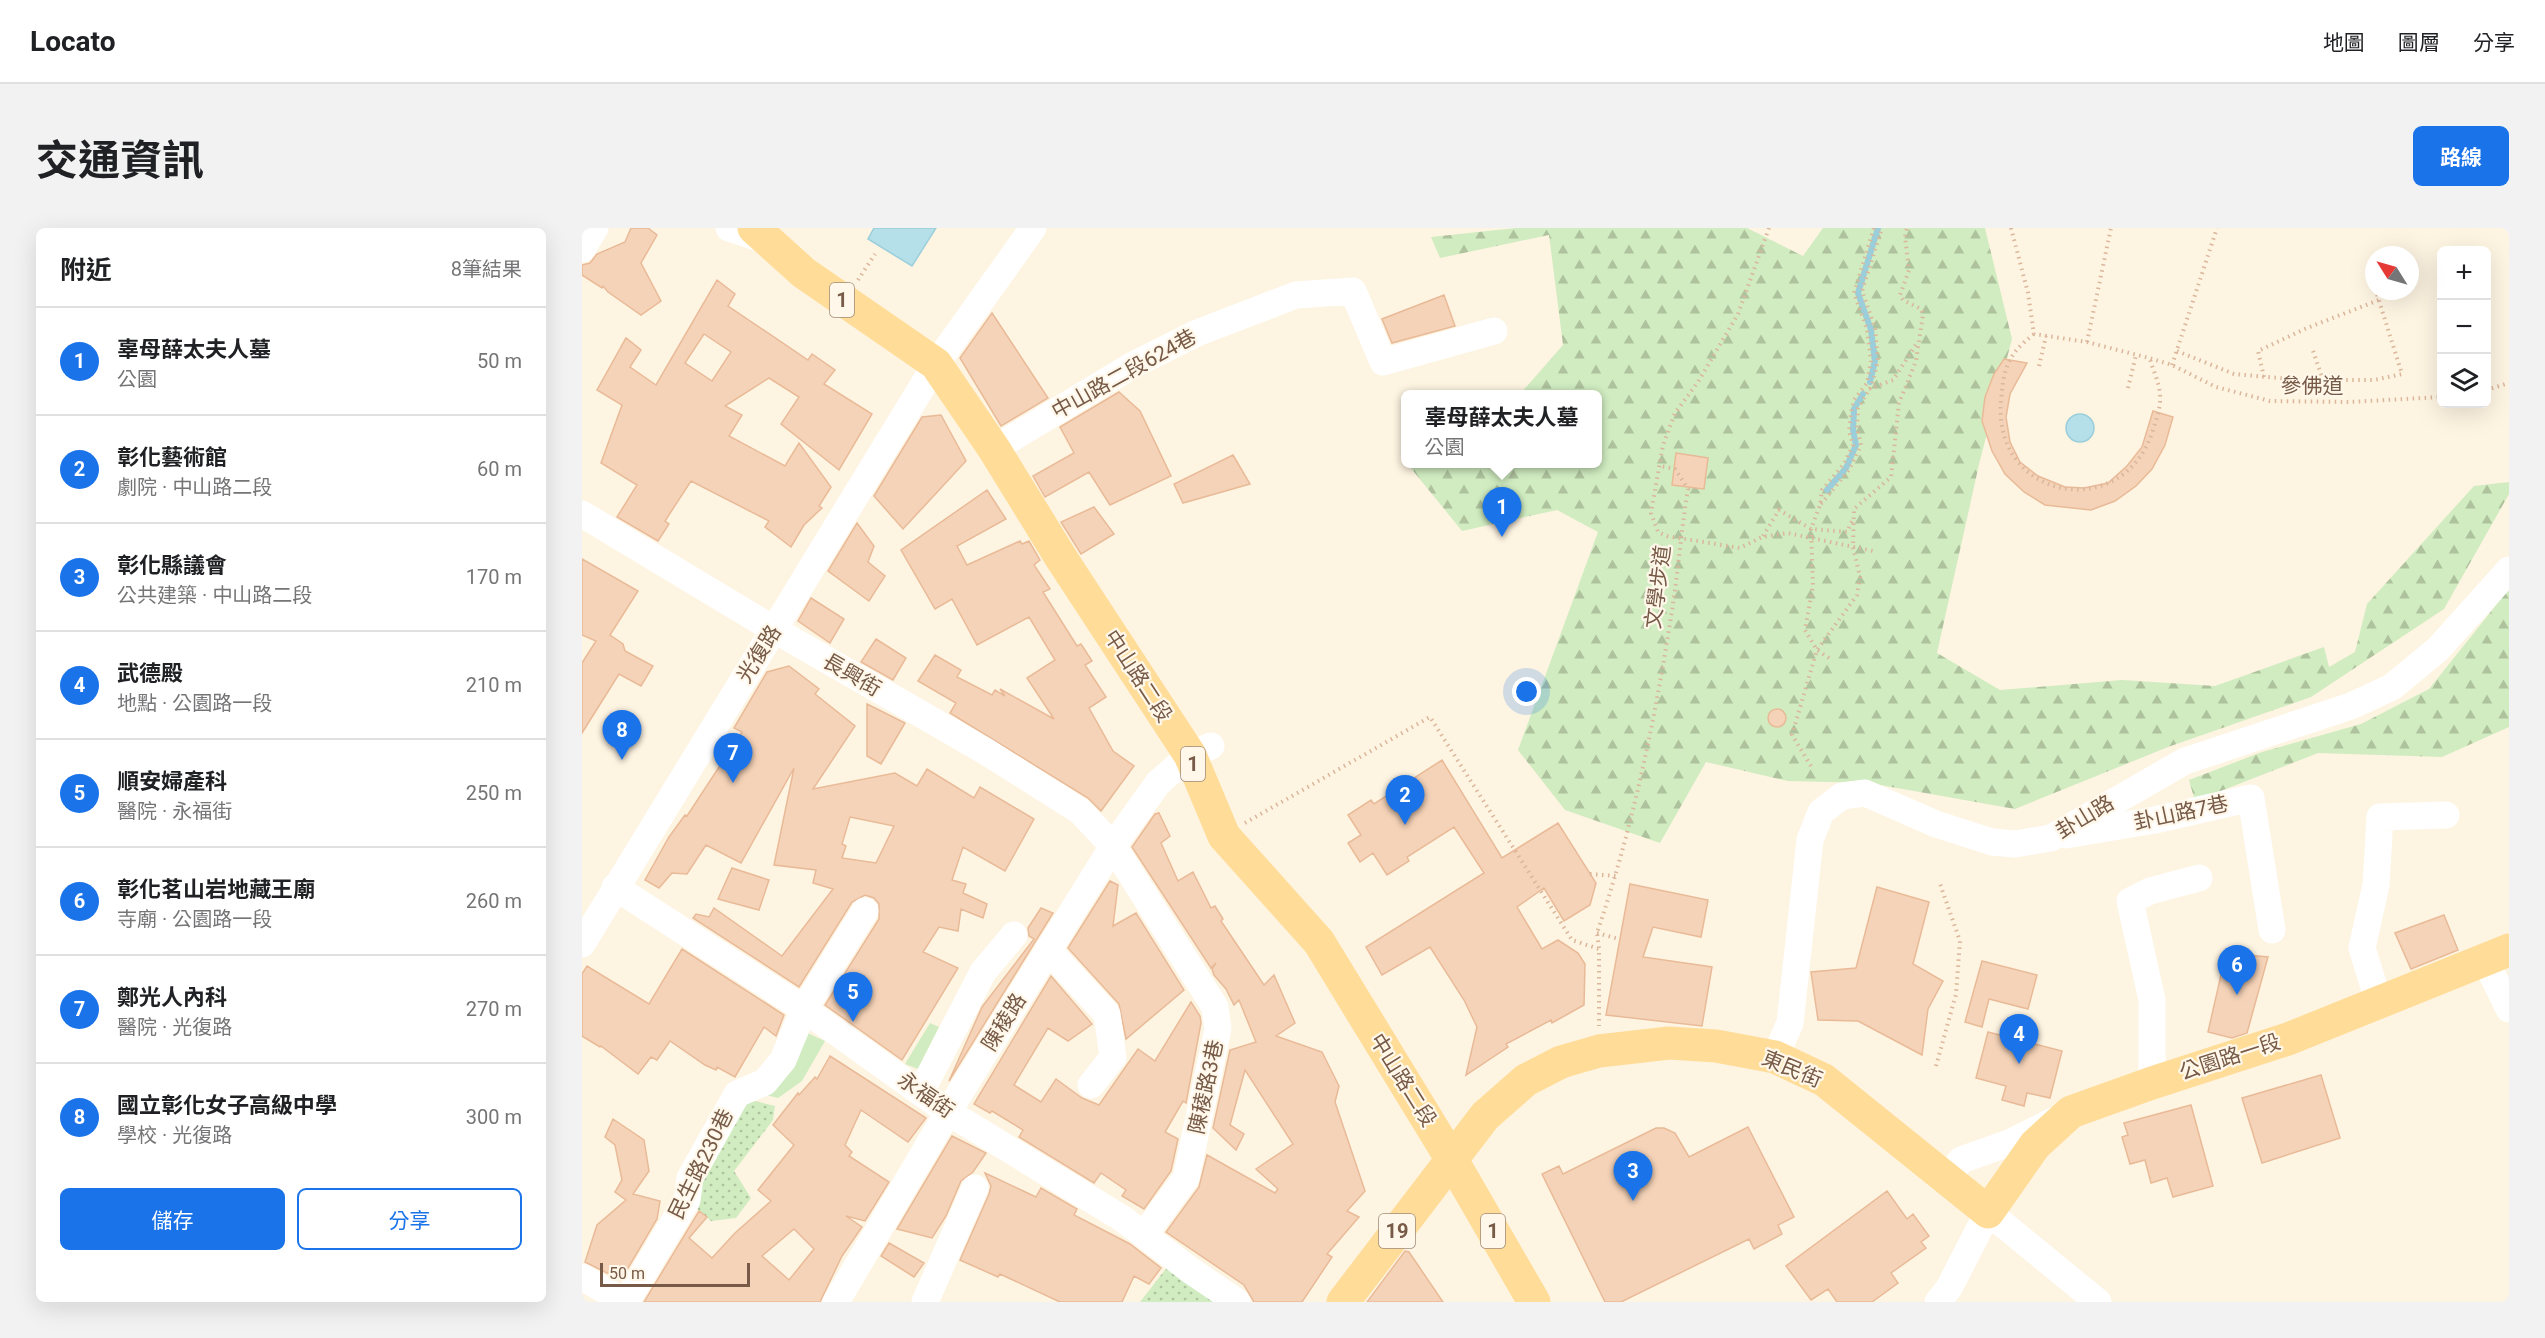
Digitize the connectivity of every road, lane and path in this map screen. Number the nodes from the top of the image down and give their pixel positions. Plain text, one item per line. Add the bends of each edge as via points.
1 (595, 228) edge
2 (729, 228) edge
3 (1034, 228) edge
4 (1769, 228) edge
5 (1874, 228) edge
6 (1882, 228) edge
7 (1907, 228) edge
8 (2011, 228) edge
9 (2110, 228) edge
10 (2217, 228) edge
11 (761, 234) edge
12 (582, 249) edge
13 (2379, 300) joint
14 (1494, 331) dead end
15 (2034, 334) junction
16 (2046, 336) junction
17 (1919, 340) junction
18 (2086, 342) junction
19 (2177, 351) junction
20 (2313, 351) dead end
21 (2136, 355) junction
22 (2149, 358) junction
23 (936, 364) junction
24 (2172, 365) junction
25 (2039, 366) dead end
26 (2264, 377) junction
27 (2323, 380) junction
28 (2509, 383) edge
29 (1865, 386) junction
30 (2128, 388) dead end
31 (1870, 389) junction
32 (2491, 389) edge
33 (2437, 397) edge
34 (994, 449) junction
35 (1660, 466) junction
36 (1820, 505) junction
37 (582, 514) edge
38 (1853, 519) junction
39 (1811, 529) junction
40 (1762, 537) junction
41 (1682, 539) junction
42 (1853, 547) junction
43 (1873, 551) dead end
44 (2509, 570) edge
45 (774, 630) junction
46 (1817, 650) junction
47 (1829, 658) dead end
48 (1200, 750) junction
49 (1811, 766) dead end
50 (2446, 815) dead end
51 (1224, 836) junction
52 (2050, 838) junction
53 (1113, 846) junction
54 (1590, 874) dead end
55 (1616, 876) junction
56 (2199, 878) dead end
57 (1939, 881) dead end
58 (615, 887) junction
59 (865, 911) dead end
60 (2272, 930) dead end
61 (1597, 933) junction
62 (1014, 934) dead end
63 (1619, 939) dead end
64 (582, 944) edge
65 (1599, 949) junction
66 (1048, 950) junction
67 (2497, 955) edge
68 (2379, 1003) junction
69 (804, 1009) junction
70 (2509, 1009) edge
71 (1599, 1051) junction
72 (1775, 1057) junction
73 (1936, 1066) dead end
74 (2152, 1083) junction
75 (1091, 1084) dead end
76 (921, 1092) junction
77 (948, 1112) junction
78 (2071, 1112) junction
79 (1452, 1160) junction
80 (1948, 1178) junction
81 (975, 1188) dead end
82 (1988, 1212) junction
83 (1144, 1235) junction
84 (607, 1294) edge
85 (836, 1302) edge
86 (925, 1302) edge
87 (1237, 1302) edge
88 (1343, 1302) edge
89 (1534, 1302) edge
90 (1938, 1302) edge
91 (2098, 1302) edge

1 - 12 street
2 - 11 street
3 - 23 street, 光復路
4 - 35 path, 文學步道 via 1738,314 1675,413
5 - 29 path via 1854,293 1867,329 1871,361
6 - 31 path via 1862,291 1875,328 1878,360
7 - 17 path via 1909,270 1900,295 1921,309
8 - 15 path
9 - 18 path
10 - 19 path
11 - 23 main road, 中山路二段 / 1 via 804,273
13 - 26 path via 2258,351
13 - 27 path via 2402,374 2374,380
14 - 34 street, 中山路二段624巷 via 1383,362 1353,291 1296,295 1197,333 1133,365
15 - 16 path
15 - 22 path via 2011,358 2001,382 2002,425 2015,459 2034,478 2048,485 2083,489 2106,484 2138,462 2149,445 2160,410 2160,392
16 - 18 path
16 - 25 path
17 - 31 path via 1893,380
17 - 38 path via 1914,368 1899,404 1891,477 1854,509
18 - 21 path
19 - 24 path
19 - 26 path via 2234,374
20 - 27 path
21 - 22 path
21 - 30 path
22 - 24 path, 參佛道
23 - 34 main road, 中山路二段 / 1
23 - 45 street, 光復路
24 - 33 path, 參佛道 via 2216,387 2270,401
26 - 27 path
28 - 32 path
29 - 31 path
29 - 36 path via 1852,407 1852,445 1844,464 1822,490
31 - 36 path via 1858,408 1861,445 1849,470
34 - 48 main road, 中山路二段 / 1 via 1063,561
35 - 41 path via 1675,469 1688,489
35 - 41 path, 文學步道 via 1651,513 1658,532
36 - 39 path
37 - 45 street, 長興街
38 - 39 path via 1847,532
38 - 42 path
39 - 40 path via 1779,510
39 - 46 path via 1813,586 1806,630
40 - 41 path via 1740,548
40 - 42 path via 1788,533
41 - 55 path, 文學步道 via 1656,705
42 - 43 path
42 - 46 path via 1860,577 1857,595
44 - 52 street, 卦山路 via 2438,649 2391,687 2351,706 2185,761
45 - 53 street, 長興街 via 985,751 1080,811
45 - 58 street, 光復路
46 - 47 path
46 - 49 path via 1792,735
48 - 51 main road, 中山路二段 / 1
48 - 53 street, 陳稜路 via 1158,783
50 - 68 street via 2380,817 2376,885 2362,948
51 - 65 path via 1430,717 1572,940
51 - 79 main road, 中山路二段 / 1 via 1319,942
52 - 60 street, 卦山路7巷 via 2251,798
52 - 72 street, 卦山路 via 2015,844 1992,842 1936,824 1865,793 1842,796 1821,812 1810,840 1790,1023
53 - 66 street, 陳稜路
53 - 83 street, 陳稜路3巷 via 1215,1007 1218,1029 1186,1178
54 - 55 path
55 - 61 path, 文學步道
56 - 74 street via 2130,901 2152,1000
57 - 73 path via 1960,940 1956,994
58 - 64 street, 光復路
58 - 69 street, 永福街
59 - 69 street, 民生路230巷
61 - 63 path
61 - 65 path, 文學步道
62 - 76 street via 983,972
65 - 71 path, 文學步道
66 - 75 street via 1107,1014 1113,1057
66 - 77 street, 陳稜路
67 - 68 main road, 公園路一段
67 - 70 street
68 - 74 main road, 公園路一段 via 2288,1039
69 - 76 street, 永福街
69 - 84 street, 民生路230巷 via 783,1060 765,1082 737,1094 690,1178 687,1200
71 - 72 main road, 東民街 via 1669,1043 1716,1046
71 - 79 main road, 東民街 via 1561,1062 1526,1080 1485,1116
72 - 80 main road, 東民街 via 1824,1080
74 - 78 main road, 公園路一段
76 - 77 street, 永福街
77 - 83 street, 永福街
77 - 85 street, 陳稜路
78 - 80 street via 2009,1143 1961,1160
78 - 82 main road, 公園路一段 via 2035,1145
79 - 88 main road, 19
79 - 89 main road, 中山路二段 / 1
80 - 82 main road, 東民街
81 - 86 street
82 - 90 street
82 - 91 street, 東民街
83 - 87 street, 永福街

